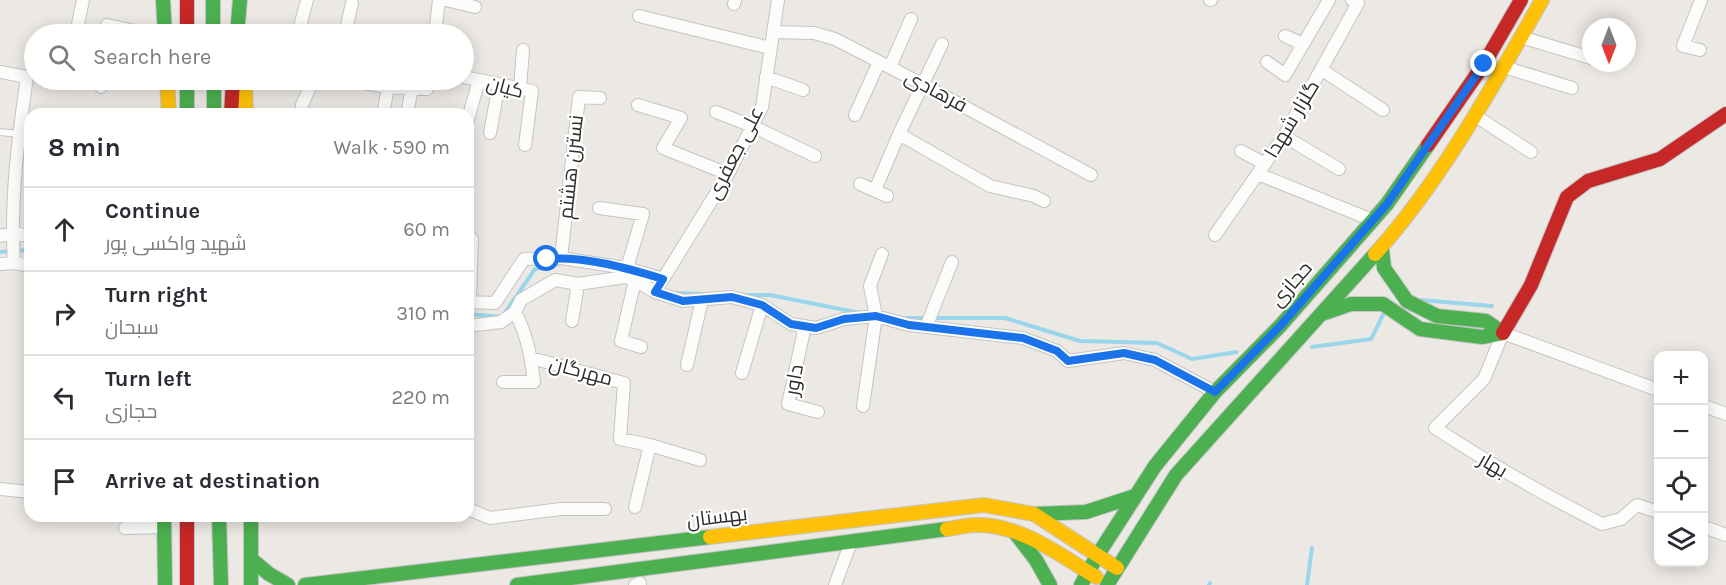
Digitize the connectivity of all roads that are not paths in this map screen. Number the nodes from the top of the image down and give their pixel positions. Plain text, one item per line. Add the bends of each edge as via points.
1 (83, 0) edge
2 (163, 0) edge
3 (187, 0) edge
4 (213, 0) edge
5 (241, 0) edge
6 (307, 0) edge
7 (439, 0) edge
8 (446, 0) edge
9 (778, 0) edge
10 (1329, 0) edge
11 (1352, 0) edge
12 (1521, 0) edge
13 (1542, 0) edge
14 (1701, 0) edge
15 (352, 3) dead end
16 (475, 7) dead end
17 (639, 16) dead end
18 (911, 19) dead end
19 (78, 24) edge
20 (163, 24) edge
21 (187, 24) edge
22 (213, 24) edge
23 (238, 24) edge
24 (242, 24) edge
25 (301, 24) edge
26 (347, 24) edge
27 (436, 24) edge
28 (773, 32) junction
29 (1285, 36) dead end
30 (1521, 37) junction
31 (942, 44) dead end
32 (1303, 44) junction
33 (770, 48) junction
34 (523, 50) dead end
35 (1700, 50) dead end
36 (1582, 55) edge
37 (1267, 62) dead end
38 (884, 64) junction
39 (1504, 67) junction
40 (1322, 70) junction
41 (0, 72) edge
42 (24, 76) edge
43 (766, 77) junction
44 (474, 79) edge
45 (479, 80) junction
46 (499, 84) junction
47 (922, 84) junction
48 (520, 88) junction
49 (1572, 88) dead end
50 (25, 90) edge
51 (161, 90) edge
52 (168, 90) edge
53 (187, 90) edge
54 (214, 90) edge
55 (232, 90) edge
56 (245, 90) edge
57 (309, 90) edge
58 (387, 90) edge
59 (412, 90) edge
60 (803, 90) dead end
61 (600, 99) dead end
62 (638, 105) dead end
63 (160, 108) edge
64 (169, 108) edge
65 (187, 108) edge
66 (214, 108) edge
67 (231, 108) edge
68 (246, 108) edge
69 (302, 108) edge
70 (384, 108) edge
71 (408, 108) edge
72 (471, 108) edge
73 (1383, 110) dead end
74 (716, 112) dead end
75 (1726, 114) edge
76 (855, 115) dead end
77 (1474, 115) junction
78 (752, 126) junction
79 (0, 132) edge
80 (490, 133) dead end
81 (18, 134) junction
82 (899, 134) junction
83 (1284, 136) junction
84 (525, 145) dead end
85 (1241, 151) dead end
86 (1531, 152) dead end
87 (815, 156) dead end
88 (1262, 169) junction
89 (1339, 169) dead end
90 (728, 174) junction
91 (1091, 175) dead end
92 (860, 184) dead end
93 (875, 190) junction
94 (887, 196) dead end
95 (1044, 201) dead end
96 (599, 208) dead end
97 (1372, 220) junction
98 (1215, 235) dead end
99 (24, 239) edge
100 (10, 247) edge
101 (1382, 249) junction
102 (882, 255) dead end
103 (561, 258) junction
104 (24, 260) edge
105 (952, 262) dead end
106 (0, 264) edge
107 (627, 268) junction
108 (663, 279) junction
109 (635, 280) junction
110 (578, 284) junction
111 (655, 292) junction
112 (702, 300) junction
113 (474, 302) edge
114 (762, 305) junction
115 (515, 312) junction
116 (1323, 314) junction
117 (876, 316) junction
118 (572, 321) dead end
119 (474, 326) edge
120 (805, 326) junction
121 (926, 327) junction
122 (1503, 333) junction
123 (641, 347) dead end
124 (531, 358) junction
125 (687, 364) dead end
126 (742, 373) dead end
127 (503, 382) dead end
128 (1654, 388) edge
129 (1215, 392) junction
130 (863, 405) dead end
131 (1708, 407) edge
132 (818, 412) dead end
133 (1726, 414) edge
134 (651, 445) junction
135 (700, 460) dead end
136 (0, 489) edge
137 (24, 491) edge
138 (1134, 496) junction
139 (635, 507) dead end
140 (605, 509) dead end
141 (1654, 510) edge
142 (474, 512) edge
143 (1034, 514) junction
144 (164, 522) edge
145 (187, 522) edge
146 (219, 522) edge
147 (251, 522) edge
148 (125, 528) dead end
149 (1708, 528) edge
150 (1016, 533) junction
151 (1726, 534) edge
152 (851, 542) junction
153 (566, 554) junction
154 (1097, 556) junction
155 (251, 559) junction
156 (1118, 568) junction
157 (165, 570) junction
158 (1087, 572) junction
159 (567, 578) junction
160 (1107, 584) edge
161 (155, 585) edge
162 (165, 585) edge
163 (187, 585) edge
164 (221, 585) edge
165 (251, 585) edge
166 (288, 585) edge
167 (305, 585) edge
168 (517, 585) edge
169 (835, 585) edge
170 (1050, 585) edge
171 (1081, 585) edge

1 - 19 street
2 - 20 main road
3 - 21 main road
4 - 22 main road
5 - 23 main road
5 - 24 main road
6 - 25 street
7 - 27 street
8 - 16 street
9 - 28 street, علی جعفری
10 - 32 street
11 - 40 street, گلزار شهدا via 1358,3
12 - 97 main road, حجازی via 1478,74
13 - 30 main road
14 - 35 street via 1683,46
15 - 26 street
17 - 33 street
18 - 38 street
28 - 33 street, علی جعفری
28 - 38 street, فرهادی via 814,33 835,39
29 - 32 street
30 - 36 street
30 - 39 main road
31 - 47 street
32 - 37 street via 1285,75
33 - 43 street, علی جعفری
34 - 48 street
38 - 47 street, فرهادی
38 - 76 street
39 - 49 street
39 - 77 main road
40 - 73 street
40 - 83 street, گلزار شهدا
41 - 42 street
43 - 60 street
43 - 78 street, علی جعفری via 762,106
44 - 45 street, کیان
45 - 46 street, کیان
45 - 72 street
46 - 48 street, کیان
46 - 80 street
47 - 82 street
47 - 91 street, فرهادی
48 - 84 street, کیان via 532,91
50 - 81 street
51 - 63 main road
52 - 64 main road
53 - 65 main road
54 - 66 main road
55 - 67 main road
56 - 68 main road
57 - 69 street
58 - 70 street
59 - 71 street
61 - 103 street, نسترن هشتم via 579,97
62 - 90 street via 681,118 663,148
74 - 78 street
75 - 122 main road via 1659,159 1593,178 1575,188 1567,197 1529,292
77 - 86 street
77 - 101 main road
78 - 87 street
78 - 90 street, علی جعفری
79 - 81 lane
81 - 100 street
82 - 93 street
82 - 95 street via 990,186
83 - 88 street, گلزار شهدا
83 - 89 street
85 - 88 street
88 - 97 street
88 - 98 street, گلزار شهدا
90 - 108 street, علی جعفری
92 - 93 street
93 - 94 street
96 - 107 street via 643,214
97 - 129 main road, حجازی via 1281,325
99 - 100 street
100 - 104 street
100 - 106 street
101 - 116 main road
101 - 122 main road via 1384,268 1407,301 1437,316 1486,321
102 - 117 street via 870,286
103 - 107 street
103 - 113 street via 524,259 495,303
105 - 121 street
107 - 108 street
108 - 111 street, علی جعفری
109 - 110 street via 625,277
109 - 111 street
109 - 123 street via 621,341
110 - 115 street via 555,280 521,300
110 - 118 street
111 - 112 street via 683,301
112 - 114 street via 732,297
112 - 125 street
114 - 120 street via 791,324
114 - 126 street
115 - 119 street via 501,322
115 - 124 street via 525,329
116 - 122 main road via 1352,304 1383,304 1420,329 1482,337
116 - 156 main road via 1176,475
117 - 120 street via 844,319 816,328
117 - 121 street
117 - 130 street
120 - 132 street, داور via 788,404
121 - 129 street via 1023,338 1057,351 1068,361 1124,353 1155,360
122 - 128 street
122 - 141 street, بهار via 1484,379 1435,428 1552,499 1602,524 1621,519 1637,505
124 - 127 street via 534,382
124 - 134 street, مهرگان via 624,383 620,439
129 - 138 main road, حجازی
131 - 133 street
134 - 135 street
134 - 139 street
136 - 137 street
138 - 143 main road via 1086,512
138 - 154 main road, حجازی
140 - 142 street via 561,509 490,518
143 - 153 main road, بهستان via 984,505
143 - 154 main road, بهستان
144 - 148 street
144 - 157 main road
145 - 163 main road
146 - 164 main road
147 - 155 main road
149 - 151 street
150 - 152 main road via 976,525
150 - 158 main road via 1043,544
150 - 170 main road
152 - 159 main road
152 - 169 street
153 - 159 main road
153 - 167 main road, بهستان
154 - 156 main road, بهستان
154 - 158 main road, حجازی
155 - 165 main road
155 - 166 main road
156 - 160 main road
157 - 161 main road
157 - 162 main road
158 - 160 main road
158 - 171 main road, حجازی
159 - 168 main road

